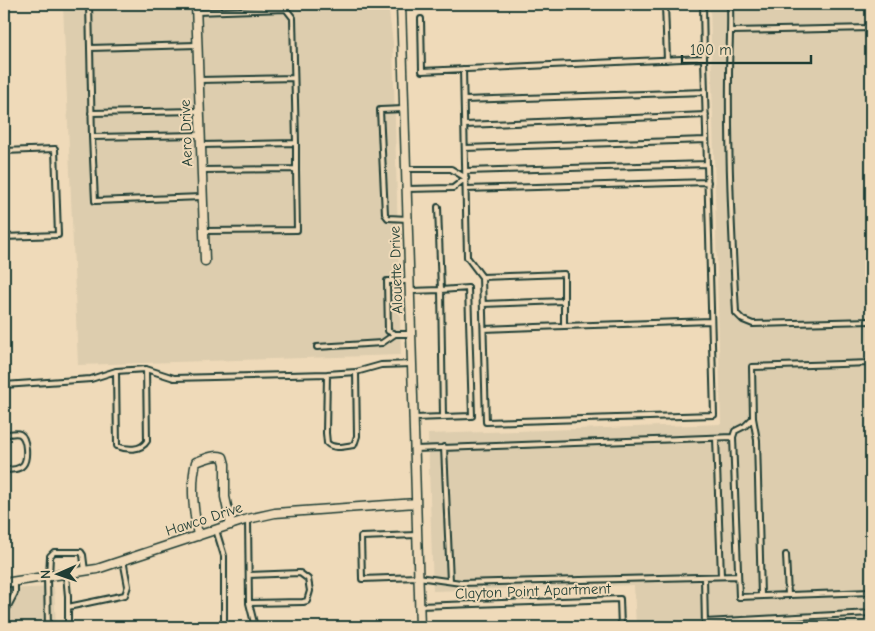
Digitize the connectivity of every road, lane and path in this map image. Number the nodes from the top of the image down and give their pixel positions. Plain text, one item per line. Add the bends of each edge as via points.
1 (90, 4) edge
2 (402, 4) edge
3 (730, 4) edge
4 (196, 8) edge
5 (421, 19) dead end
6 (871, 28) edge
7 (731, 30) junction
8 (197, 45) junction
9 (90, 48) junction
10 (704, 58) junction
11 (667, 60) junction
12 (463, 69) junction
13 (294, 78) junction
14 (198, 80) junction
15 (705, 92) junction
16 (464, 100) junction
17 (404, 109) junction
18 (199, 111) junction
19 (92, 113) junction
20 (706, 115) junction
21 (464, 125) junction
22 (200, 135) junction
23 (92, 136) junction
24 (706, 140) junction
25 (296, 143) junction
26 (201, 145) junction
27 (465, 148) junction
28 (4, 150) edge
29 (707, 164) junction
30 (296, 169) junction
31 (406, 169) junction
32 (202, 170) junction
33 (466, 171) junction
34 (466, 178) junction
35 (708, 182) junction
36 (407, 189) junction
37 (466, 190) junction
38 (202, 197) junction
39 (438, 207) dead end
40 (408, 218) junction
41 (204, 231) junction
42 (4, 237) edge
43 (205, 261) dead end
44 (482, 277) junction
45 (410, 281) junction
46 (441, 290) junction
47 (410, 291) junction
48 (564, 301) junction
49 (483, 304) junction
50 (711, 321) junction
51 (871, 321) edge
52 (564, 326) junction
53 (484, 329) junction
54 (395, 334) junction
55 (411, 334) junction
56 (317, 347) dead end
57 (871, 362) edge
58 (412, 364) junction
59 (146, 369) junction
60 (116, 371) junction
61 (356, 372) junction
62 (327, 374) junction
63 (4, 385) edge
64 (443, 417) junction
65 (414, 418) junction
66 (753, 418) junction
67 (4, 435) edge
68 (733, 437) junction
69 (716, 438) junction
70 (415, 448) junction
71 (444, 448) junction
72 (4, 470) edge
73 (416, 503) junction
74 (248, 519) junction
75 (231, 525) junction
76 (216, 530) junction
77 (417, 535) junction
78 (198, 536) junction
79 (786, 555) dead end
80 (123, 560) junction
81 (85, 571) junction
82 (66, 574) junction
83 (249, 575) junction
84 (721, 576) junction
85 (738, 576) junction
86 (48, 577) junction
87 (418, 577) junction
88 (704, 577) junction
89 (450, 581) junction
90 (15, 582) junction
91 (4, 583) edge
92 (871, 592) edge
93 (788, 595) junction
94 (761, 596) junction
95 (249, 603) junction
96 (419, 606) junction
97 (68, 607) junction
98 (871, 613) edge
99 (4, 614) edge
100 (705, 622) junction
101 (48, 627) edge
102 (68, 627) edge
103 (224, 627) edge
104 (255, 627) edge
105 (420, 627) edge
106 (622, 627) edge
107 (705, 627) edge

1 - 9 lane
2 - 17 street, Alouette Drive
3 - 7 lane
4 - 8 street, Aero Drive
4 - 13 lane via 286,9 293,18
5 - 12 lane via 422,71
6 - 7 lane
7 - 51 lane via 729,86 736,313 753,324
8 - 9 lane
8 - 14 street, Aero Drive
9 - 19 lane
10 - 11 lane
10 - 11 lane via 703,4 665,5
10 - 15 lane
11 - 12 lane
12 - 16 lane
13 - 14 lane
13 - 25 lane
14 - 18 street, Aero Drive
15 - 16 lane
15 - 20 lane
16 - 21 lane
17 - 31 street, Alouette Drive
17 - 40 lane via 380,110 385,214 388,218
18 - 19 lane
18 - 22 street, Aero Drive
19 - 23 lane
20 - 21 lane
20 - 24 lane
21 - 27 lane
22 - 23 lane
22 - 26 street, Aero Drive
23 - 38 lane via 95,201
24 - 27 lane
24 - 29 lane
25 - 26 lane
25 - 30 lane
26 - 32 street, Aero Drive
27 - 33 lane
28 - 42 lane via 55,149 58,235
29 - 33 lane
29 - 35 lane
30 - 32 lane
30 - 41 lane via 297,230
31 - 34 lane via 451,169
31 - 36 street, Alouette Drive
32 - 38 street, Aero Drive
33 - 34 lane
34 - 36 lane via 453,188
34 - 37 lane
35 - 37 lane
35 - 50 lane
36 - 40 street, Alouette Drive
37 - 44 lane via 467,257
38 - 41 street, Aero Drive
39 - 46 lane
40 - 45 street, Alouette Drive
41 - 43 street, Aero Drive
44 - 48 lane via 564,274
44 - 49 lane
45 - 47 street, Alouette Drive
45 - 54 lane via 387,281 388,331
46 - 47 lane
46 - 64 lane
46 - 64 lane via 468,288 472,416
47 - 55 street, Alouette Drive
48 - 49 lane
48 - 52 lane
49 - 53 lane
50 - 52 lane
50 - 53 lane via 714,415 704,416 486,422
52 - 53 lane
54 - 55 lane
54 - 56 lane via 382,343
55 - 58 street, Alouette Drive
57 - 66 lane via 752,367
58 - 61 lane via 381,365
58 - 65 street, Alouette Drive
59 - 60 lane
59 - 60 lane via 147,441 140,448 117,446
59 - 62 lane via 174,378
60 - 63 lane via 91,379
61 - 62 lane
61 - 62 lane via 357,436 354,444 333,447 327,443 326,433
64 - 65 lane
65 - 70 street, Alouette Drive
66 - 68 lane via 735,431
66 - 94 lane via 757,440
67 - 72 lane via 18,433 22,436 26,458 19,468
68 - 69 lane
68 - 85 lane
69 - 71 lane
69 - 84 lane
70 - 71 lane
70 - 73 street, Alouette Drive
71 - 89 lane
73 - 74 street, Hawco Drive via 296,510
73 - 77 street, Alouette Drive
74 - 75 street, Hawco Drive
74 - 83 lane
75 - 76 street, Hawco Drive
75 - 78 street via 225,497 223,457 208,457 196,462 193,474
76 - 78 street, Hawco Drive
76 - 103 lane via 224,556
77 - 87 street, Alouette Drive
77 - 87 lane via 361,537 362,579
78 - 80 street, Hawco Drive
79 - 93 lane
80 - 81 street, Hawco Drive
80 - 97 lane via 128,586 125,595
81 - 82 street, Hawco Drive
81 - 86 lane via 81,552 54,552 50,556
82 - 86 street, Hawco Drive
82 - 97 lane
83 - 95 lane
83 - 95 lane via 300,573 308,579 310,589 307,601 303,602
84 - 85 lane
84 - 88 lane
85 - 94 lane via 739,597
86 - 90 street, Hawco Drive
86 - 101 lane
87 - 89 lane
87 - 96 street, Alouette Drive
88 - 89 lane
88 - 100 lane
90 - 91 street, Hawco Drive
90 - 99 lane via 14,593
92 - 93 lane
93 - 94 lane
95 - 104 lane
96 - 105 street, Alouette Drive
96 - 106 lane, Clayton Point Apartment via 620,599
97 - 102 lane
98 - 100 lane
100 - 107 lane

